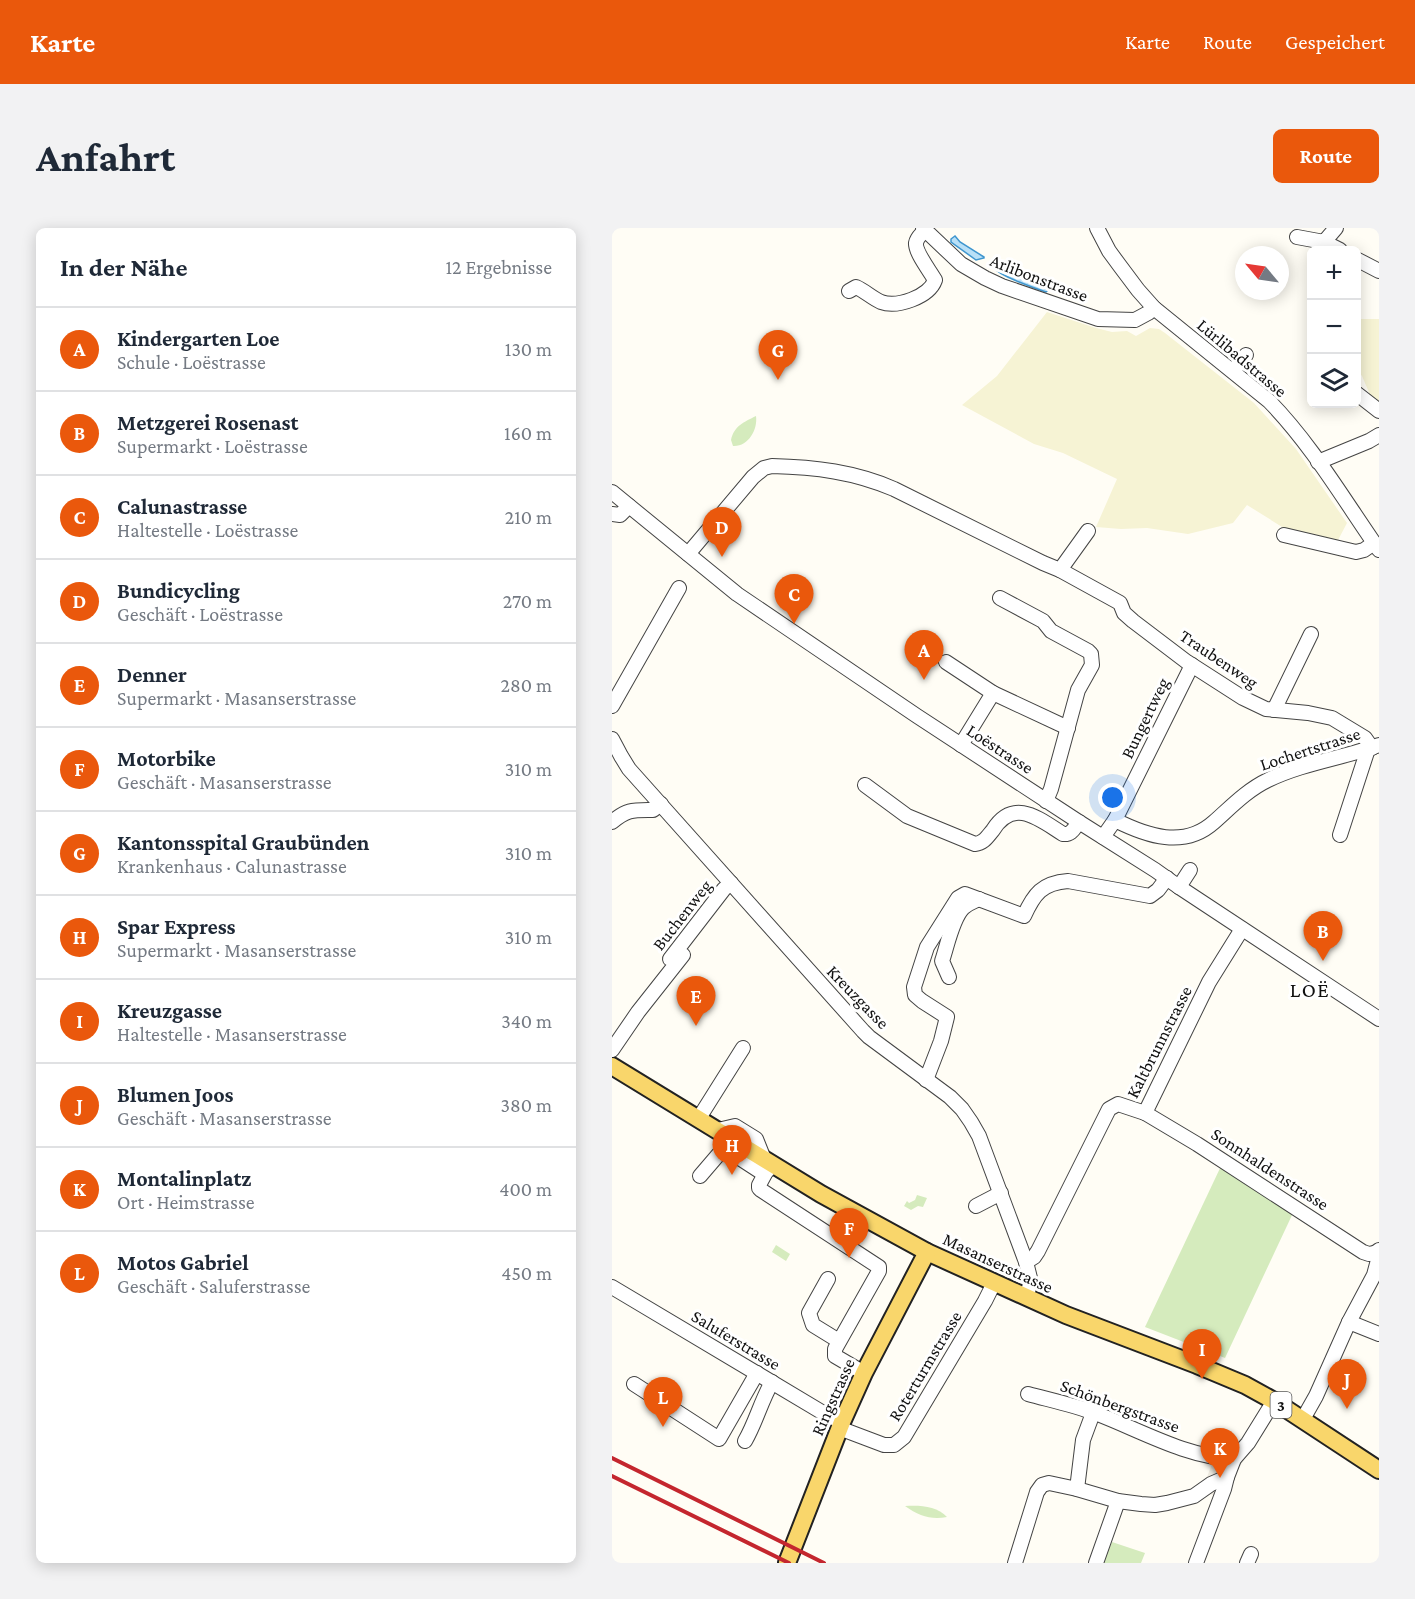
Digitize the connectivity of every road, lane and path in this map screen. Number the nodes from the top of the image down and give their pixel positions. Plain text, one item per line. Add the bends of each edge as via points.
1 (1097, 228) edge
2 (1336, 228) edge
3 (924, 229) edge
4 (1298, 237) dead end
5 (1324, 242) junction
6 (1332, 246) edge
7 (1361, 262) edge
8 (1379, 271) edge
9 (849, 291) dead end
10 (1154, 308) junction
11 (1246, 355) dead end
12 (1233, 371) junction
13 (1361, 397) edge
14 (1379, 411) edge
15 (1379, 435) edge
16 (1318, 462) junction
17 (612, 492) edge
18 (629, 506) junction
19 (612, 514) edge
20 (1088, 531) dead end
21 (1284, 535) dead end
22 (1377, 547) edge
23 (688, 554) junction
24 (1060, 570) junction
25 (679, 588) dead end
26 (1000, 598) dead end
27 (1311, 634) dead end
28 (946, 662) dead end
29 (1192, 665) junction
30 (993, 693) junction
31 (612, 706) edge
32 (1274, 710) junction
33 (1068, 728) junction
34 (612, 739) edge
35 (961, 746) junction
36 (1373, 747) edge
37 (865, 785) dead end
38 (1046, 801) junction
39 (661, 804) junction
40 (1115, 820) junction
41 (612, 822) edge
42 (1078, 822) junction
43 (1340, 835) dead end
44 (1103, 837) junction
45 (1190, 870) dead end
46 (1167, 878) junction
47 (731, 883) junction
48 (1179, 887) junction
49 (980, 899) junction
50 (1242, 929) junction
51 (683, 955) dead end
52 (662, 970) dead end
53 (949, 977) dead end
54 (1379, 1019) edge
55 (743, 1048) dead end
56 (612, 1050) edge
57 (612, 1066) edge
58 (723, 1071) dead end
59 (926, 1080) junction
60 (1145, 1113) junction
61 (696, 1117) junction
62 (722, 1137) junction
63 (767, 1165) junction
64 (700, 1176) dead end
65 (1001, 1193) junction
66 (976, 1206) dead end
67 (1377, 1251) edge
68 (927, 1252) junction
69 (1026, 1262) junction
70 (828, 1279) dead end
71 (994, 1283) junction
72 (612, 1287) edge
73 (1026, 1297) junction
74 (1349, 1322) junction
75 (1379, 1334) edge
76 (839, 1341) junction
77 (757, 1373) junction
78 (864, 1373) junction
79 (772, 1382) junction
80 (634, 1384) dead end
81 (1028, 1394) dead end
82 (1274, 1401) junction
83 (1093, 1413) junction
84 (1303, 1419) junction
85 (841, 1425) junction
86 (745, 1441) dead end
87 (1234, 1459) junction
88 (1379, 1470) edge
89 (1227, 1477) junction
90 (1077, 1489) junction
91 (1118, 1501) junction
92 (787, 1563) edge
93 (1015, 1563) edge
94 (1096, 1563) edge
95 (1196, 1563) edge

1 - 10 street, Lürlibadstrasse via 1109,251
2 - 5 street
3 - 9 street via 916,244 934,280 927,292 887,304 856,287
3 - 10 street, Arlibonstrasse via 961,264 985,278 1098,319 1135,320
4 - 5 street
5 - 6 street
7 - 8 street
10 - 12 street, Lürlibadstrasse
11 - 12 street
12 - 16 street, Lürlibadstrasse via 1284,416
13 - 14 street
15 - 16 street
16 - 22 street, Lürlibadstrasse
17 - 18 street, Loëstrasse
18 - 19 street via 620,515
18 - 23 street, Loëstrasse
20 - 24 street
21 - 22 street via 1356,552
23 - 24 street, Traubenweg via 759,471 790,466 873,480
23 - 35 street, Loëstrasse via 737,594
24 - 29 street, Traubenweg via 1120,603 1124,613
25 - 31 street
26 - 33 street via 1091,654 1092,665 1078,690
27 - 32 street
28 - 30 street
29 - 32 street, Traubenweg via 1257,706
29 - 40 street, Bungertweg
30 - 33 street
30 - 35 street
32 - 36 street, Traubenweg via 1332,718
33 - 38 street
34 - 39 street, Kreuzgasse via 629,769
35 - 38 street, Loëstrasse
36 - 40 street, Lochertstrasse via 1267,780 1195,835 1156,836
36 - 43 street
37 - 42 street via 907,816 975,844 986,840 1005,816 1015,813 1028,813 1068,835
38 - 42 street, Loëstrasse
39 - 41 street via 653,810 626,811
39 - 47 street, Kreuzgasse
40 - 44 street
42 - 44 street, Loëstrasse
44 - 46 street, Loëstrasse
45 - 48 street
46 - 48 street, Loëstrasse
46 - 49 street via 1150,896 1057,882 1040,890 1024,916
47 - 52 street, Buchenweg
47 - 59 street, Kreuzgasse via 863,1031
48 - 50 street, Loëstrasse
49 - 53 street via 961,909 956,920 942,961
49 - 59 street via 965,894 958,898 927,947 914,987 921,1001 947,1017
50 - 54 street, Loëstrasse
50 - 60 street, Kaltbrunnstrasse via 1209,982
51 - 56 street
55 - 61 street
57 - 61 main road, Masanserstrasse / 3
58 - 61 street
59 - 65 street, Kreuzgasse via 950,1097 972,1122
60 - 67 street, Sonnhaldenstrasse via 1363,1252
60 - 69 street, Kaltbrunnstrasse via 1118,1104 1109,1108 1038,1251
61 - 62 main road, Masanserstrasse / 3
62 - 63 main road, Masanserstrasse / 3
62 - 64 street
63 - 68 main road, Masanserstrasse / 3
63 - 76 street via 759,1185 761,1190 879,1267
65 - 66 street
65 - 69 street, Kreuzgasse
67 - 74 street via 1374,1275
68 - 71 main road, Masanserstrasse / 3
68 - 78 main road, Ringstrasse
69 - 73 street, Kreuzgasse via 1031,1282
70 - 76 street via 809,1313 810,1320
71 - 73 main road, Masanserstrasse / 3
71 - 85 street, Roterturmstrasse via 900,1442 885,1445
72 - 77 street, Saluferstrasse
73 - 82 main road, Masanserstrasse / 3 via 1245,1385
74 - 75 street
74 - 84 street
76 - 78 street via 835,1356
77 - 79 street, Saluferstrasse
77 - 80 street via 719,1439
78 - 85 main road, Ringstrasse
79 - 85 street, Saluferstrasse
79 - 86 street
81 - 83 street, Schönbergstrasse
82 - 84 main road, Masanserstrasse / 3
82 - 87 street
83 - 87 street, Schönbergstrasse via 1197,1454
83 - 90 street via 1083,1440
84 - 88 main road, Masanserstrasse / 3
85 - 92 main road, Ringstrasse
87 - 89 street
89 - 91 street via 1194,1496 1167,1503
89 - 95 street
90 - 91 street
90 - 93 street via 1042,1485
91 - 94 street

